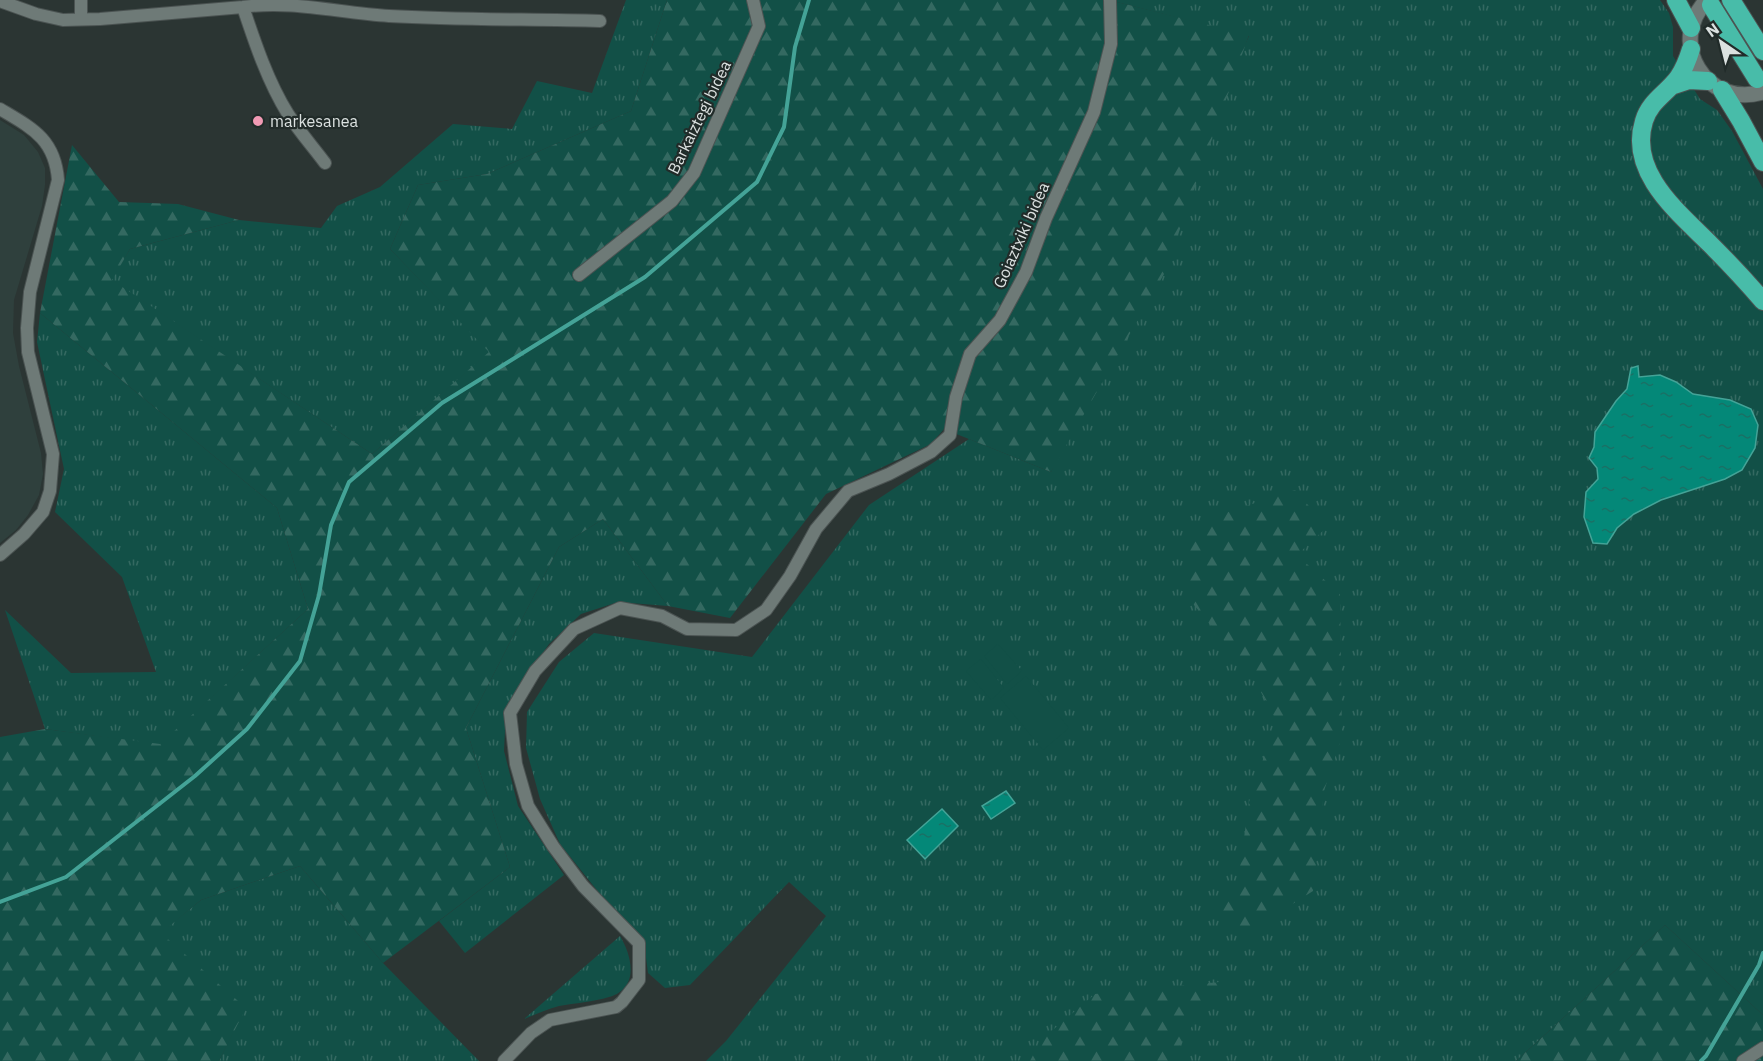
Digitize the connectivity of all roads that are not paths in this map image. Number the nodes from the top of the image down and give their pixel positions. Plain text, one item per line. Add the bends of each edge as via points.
1 (81, 0) edge
2 (753, 0) edge
3 (1110, 0) edge
4 (1676, 0) edge
5 (1731, 0) edge
6 (0, 1) edge
7 (1709, 2) edge
8 (245, 4) edge
9 (81, 19) junction
10 (600, 21) dead end
11 (1691, 28) junction
12 (1690, 49) junction
13 (1763, 51) edge
14 (1715, 85) junction
15 (1760, 85) edge
16 (1671, 86) junction
17 (0, 109) edge
18 (1763, 162) edge
19 (325, 163) dead end
20 (579, 274) dead end
21 (1763, 301) edge
22 (0, 555) edge
23 (1763, 1048) edge
24 (504, 1061) edge
25 (1743, 1061) edge

1 - 9 street
2 - 20 street, Barkaiztegi bidea via 759,26 694,173 672,201
3 - 24 street, Goiaztxiki bidea via 1111,44 1094,112 1026,272 1000,320 970,354 956,397 950,435 931,452 848,491 816,529 766,610 736,630 687,628 662,616 620,608 574,629 535,670 510,713 516,764 528,806 584,886 639,943 640,975 634,989 616,1007 550,1020
4 - 11 highway
5 - 13 highway
6 - 9 street via 36,14
7 - 11 main road via 1695,16
7 - 15 highway
8 - 9 street
8 - 10 street via 286,3 388,16
8 - 19 street via 254,39 279,98
11 - 12 main road
12 - 14 main road via 1697,66
12 - 16 highway
14 - 15 main road via 1747,95
14 - 16 highway via 1689,80
14 - 18 highway via 1741,121
16 - 21 highway via 1656,98 1641,139 1653,181 1667,201
17 - 22 street via 45,141 57,166 58,180 30,292 27,327 28,352 53,454 50,491 43,512
23 - 25 street

